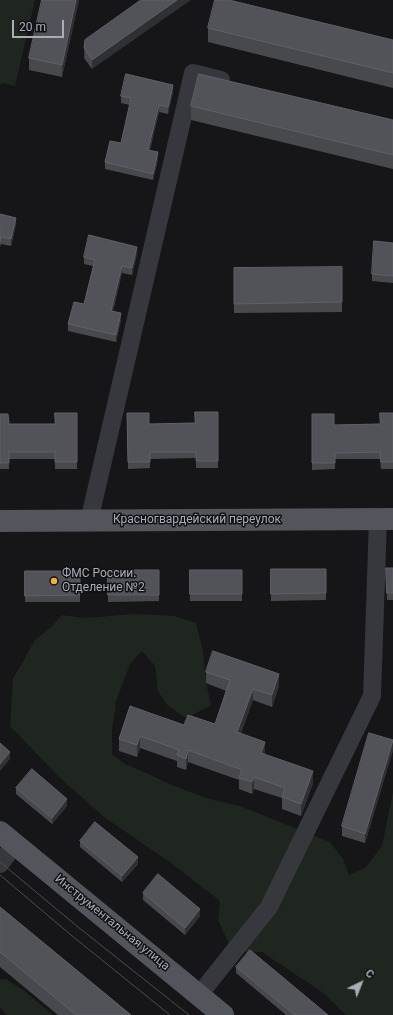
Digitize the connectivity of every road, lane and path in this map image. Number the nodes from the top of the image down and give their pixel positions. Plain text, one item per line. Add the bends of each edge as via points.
1 (239, 85) edge
2 (385, 519) edge
3 (0, 521) edge
4 (89, 521) junction
5 (7, 838) edge
6 (0, 864) edge
7 (199, 995) junction
8 (223, 1015) edge

1 - 4 street via 193,73
2 - 4 main road, Красногвардейский переулок
2 - 7 street via 372,696 269,907
3 - 4 main road, Красногвардейский переулок
5 - 6 street
5 - 7 main road, Инструментальная улица
7 - 8 main road, Инструментальная улица

